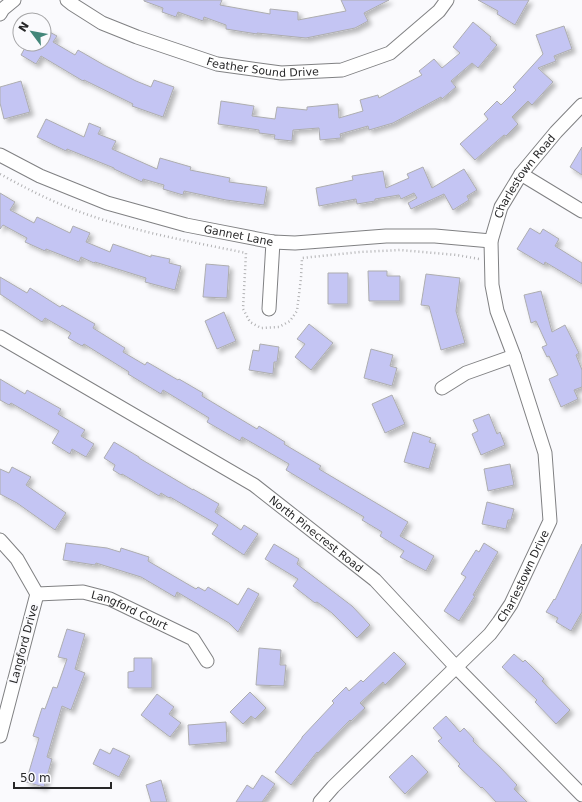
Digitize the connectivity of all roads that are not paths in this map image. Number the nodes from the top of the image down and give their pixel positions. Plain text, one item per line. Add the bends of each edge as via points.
1 (14, 0) edge
2 (67, 0) edge
3 (447, 0) edge
4 (0, 14) edge
5 (582, 105) edge
6 (0, 155) edge
7 (520, 174) junction
8 (582, 211) edge
9 (491, 241) junction
10 (273, 242) junction
11 (491, 260) joint
12 (269, 308) dead end
13 (0, 337) edge
14 (514, 356) junction
15 (442, 388) dead end
16 (0, 540) edge
17 (37, 594) junction
18 (207, 661) dead end
19 (456, 667) junction
20 (0, 736) edge
21 (582, 795) edge
22 (320, 802) edge

1 - 4 street
2 - 3 street, Feather Sound Drive via 102,23 217,64 282,73 342,70 390,53 439,11
5 - 7 street, Charlestown Road
6 - 10 street, Gannet Lane via 40,176 107,203 186,225
7 - 8 street
7 - 9 street, Charlestown Road via 501,207
9 - 10 street, Gannet Lane via 435,236 386,236 295,243
9 - 11 street, Charlestown Road
10 - 12 street
11 - 14 street, Charlestown Drive via 497,311
13 - 19 street, North Pinecrest Road via 254,484 375,580
14 - 15 street via 466,373
14 - 19 street, Charlestown Drive via 545,453 550,521 499,622
16 - 17 street, Langford Drive via 17,559
17 - 18 street, Langford Court via 83,592 110,599 193,639
17 - 20 street, Langford Drive
19 - 21 street, North Pinecrest Road
19 - 22 street, Charlestown Drive

